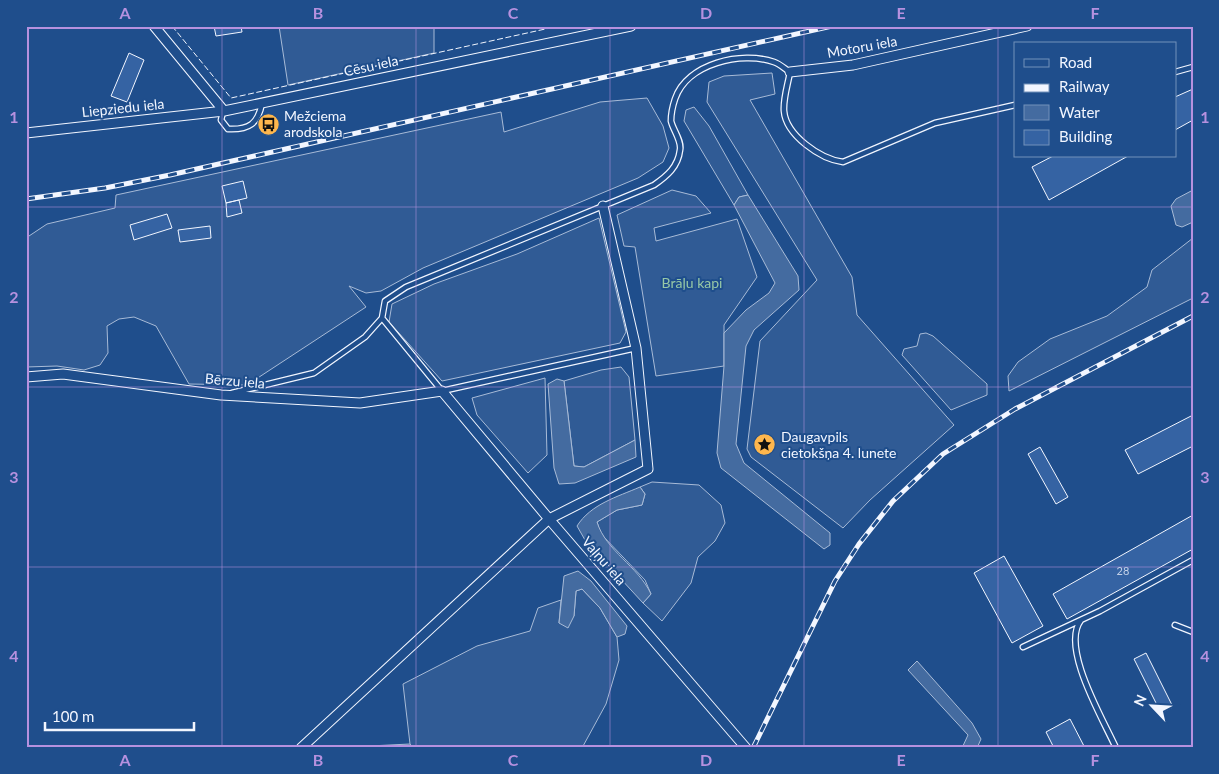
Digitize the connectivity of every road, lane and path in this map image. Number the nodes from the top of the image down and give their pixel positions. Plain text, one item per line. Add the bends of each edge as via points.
1 (154, 26) edge
2 (631, 26) edge
3 (1026, 26) edge
4 (1193, 67) edge
5 (790, 72) junction
6 (1176, 72) edge
7 (262, 102) junction
8 (1014, 104) edge
9 (224, 110) junction
10 (26, 133) edge
11 (604, 206) junction
12 (382, 318) junction
13 (636, 348) junction
14 (26, 377) edge
15 (442, 391) junction
16 (221, 396) junction
17 (549, 519) junction
18 (1193, 560) edge
19 (1082, 619) junction
20 (1175, 626) dead end
21 (1193, 632) edge
22 (1023, 647) dead end
23 (301, 748) edge
24 (746, 748) edge
25 (1116, 748) edge

1 - 9 street
2 - 7 street, Cēsu iela
3 - 5 street, Motoru iela via 853,65
4 - 6 lane
5 - 8 lane via 784,109 786,120 809,147 836,161 849,161 935,124
5 - 11 lane via 775,62 756,58 702,68 687,80 676,97 671,121 681,149 672,172 654,185
7 - 9 street, Cēsu iela
7 - 9 lane via 260,116 241,130 228,129 221,120
9 - 10 street, Liepziedu iela
11 - 12 lane via 406,287 385,300
11 - 13 street
12 - 15 lane
12 - 16 lane via 359,342 314,373
13 - 15 lane
13 - 17 street via 648,469
14 - 16 street, Bērzu iela via 63,374
15 - 16 street, Bērzu iela via 360,403
15 - 17 street, Vaļņu iela
17 - 23 street
17 - 24 street, Vaļņu iela
18 - 19 lane
19 - 22 lane
19 - 25 lane via 1076,627 1076,657
20 - 21 lane

